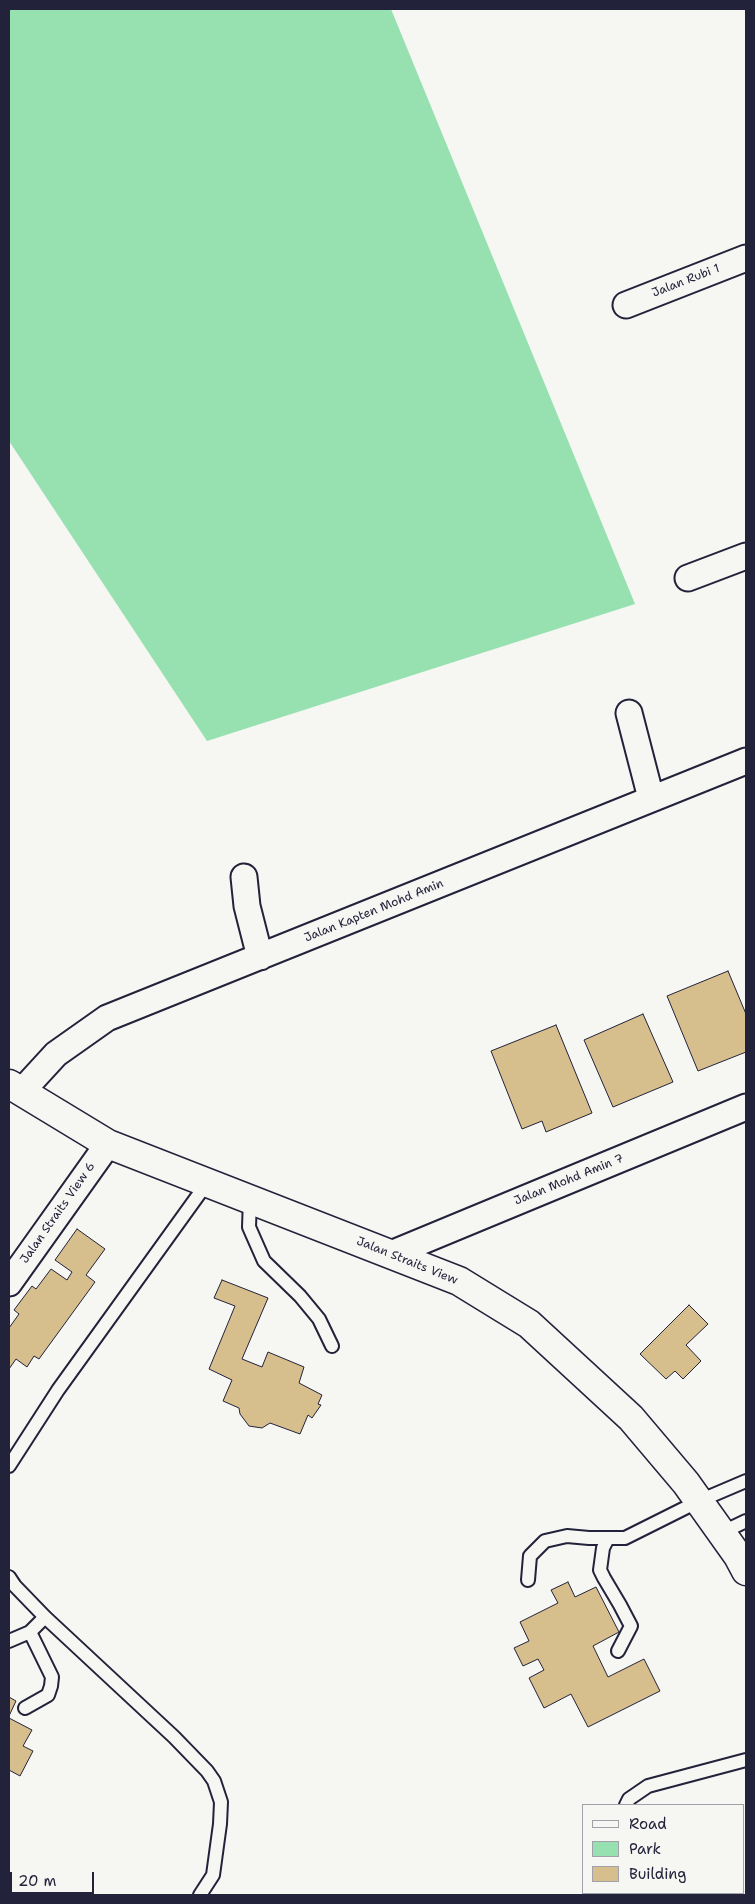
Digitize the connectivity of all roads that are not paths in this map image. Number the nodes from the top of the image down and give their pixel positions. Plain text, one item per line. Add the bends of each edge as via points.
1 (746, 258) edge
2 (626, 305) dead end
3 (746, 556) edge
4 (688, 578) dead end
5 (629, 713) dead end
6 (746, 761) edge
7 (651, 798) junction
8 (244, 877) dead end
9 (260, 957) junction
10 (15, 1087) edge
11 (746, 1106) edge
12 (108, 1144) junction
13 (207, 1183) junction
14 (250, 1199) junction
15 (391, 1254) junction
16 (9, 1283) edge
17 (332, 1346) dead end
18 (9, 1466) edge
19 (746, 1481) edge
20 (699, 1502) junction
21 (746, 1521) edge
22 (721, 1533) junction
23 (608, 1538) junction
24 (746, 1570) edge
25 (9, 1577) edge
26 (528, 1580) dead end
27 (45, 1617) junction
28 (30, 1632) junction
29 (9, 1641) edge
30 (618, 1651) dead end
31 (26, 1708) dead end
32 (746, 1760) edge
33 (626, 1804) edge
34 (200, 1895) edge

1 - 2 street, Jalan Rubi 1
3 - 4 street
5 - 7 street
6 - 7 street, Jalan Kapten Mohd Amin
7 - 9 street, Jalan Kapten Mohd Amin
8 - 9 street via 247,906
9 - 10 street, Jalan Kapten Mohd Amin via 106,1018
10 - 12 street, Jalan Straits View
11 - 15 street, Jalan Mohd Amin 7
12 - 13 street, Jalan Straits View
12 - 16 street, Jalan Straits View 6
13 - 14 street, Jalan Straits View
13 - 18 lane via 58,1390
14 - 15 street, Jalan Straits View
14 - 17 lane via 249,1227 264,1261 319,1319
15 - 20 street, Jalan Straits View via 458,1281 529,1324 631,1418
19 - 20 lane
20 - 22 street, Jalan Straits View
20 - 23 lane via 625,1538
21 - 22 lane
22 - 24 street, Jalan Straits View
23 - 26 lane via 567,1536 545,1541 530,1556
23 - 30 lane via 600,1570 631,1626
25 - 27 lane
27 - 28 lane
27 - 34 lane via 174,1737 214,1782 221,1802 218,1840 212,1875
28 - 29 lane
28 - 31 lane via 52,1678 48,1695
32 - 33 lane via 648,1786

